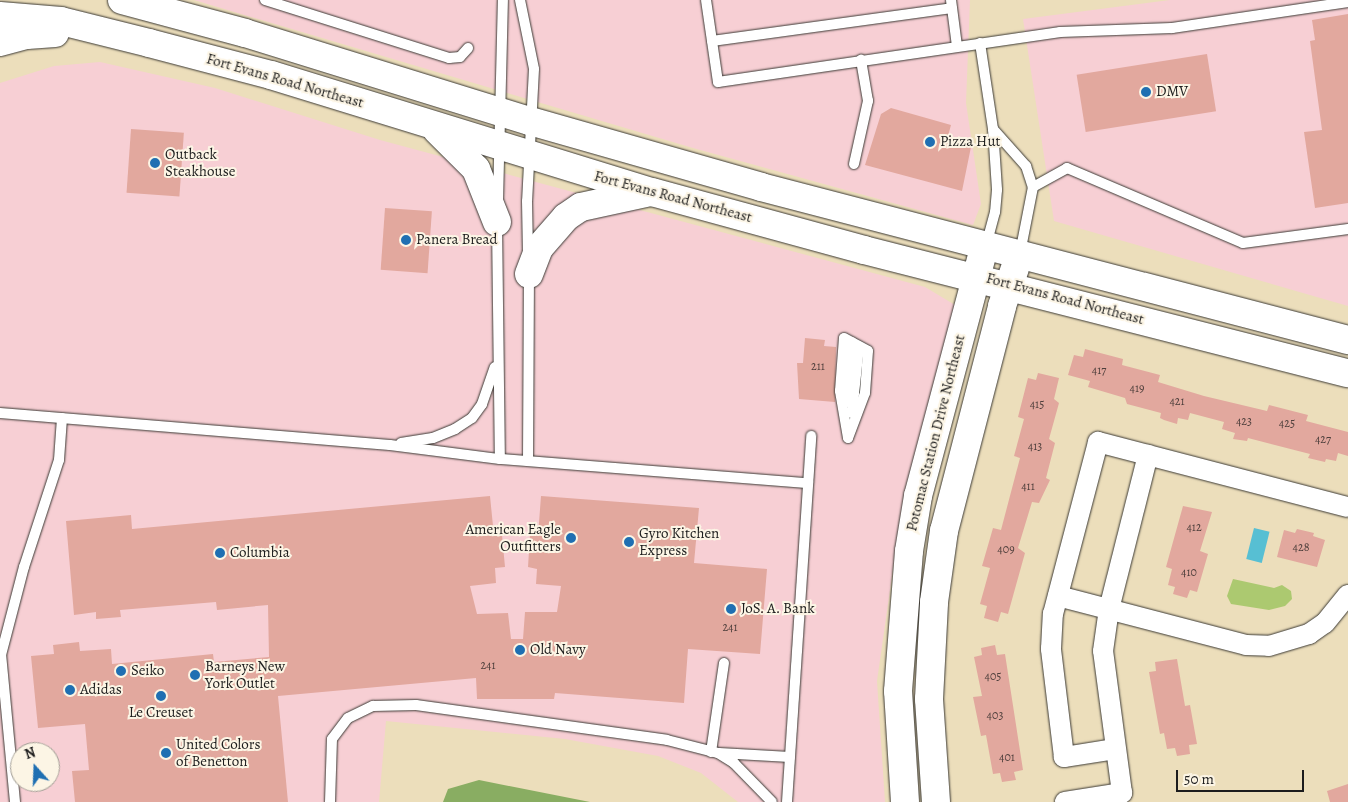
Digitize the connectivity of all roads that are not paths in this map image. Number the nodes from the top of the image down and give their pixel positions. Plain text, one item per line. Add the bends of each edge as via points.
1 (122, 0) edge
2 (265, 0) edge
3 (503, 0) edge
4 (520, 0) edge
5 (706, 0) edge
6 (1348, 2) edge
7 (951, 4) edge
8 (0, 16) edge
9 (712, 41) junction
10 (0, 42) edge
11 (149, 43) junction
12 (980, 43) junction
13 (957, 46) junction
14 (468, 48) dead end
15 (861, 60) junction
16 (500, 112) junction
17 (530, 121) junction
18 (430, 124) junction
19 (993, 129) junction
20 (500, 146) junction
21 (529, 156) junction
22 (854, 164) dead end
23 (1033, 187) junction
24 (652, 192) junction
25 (498, 222) junction
26 (1348, 229) edge
27 (985, 246) junction
28 (1019, 255) junction
29 (529, 274) junction
30 (976, 276) junction
31 (1010, 285) junction
32 (1348, 340) edge
33 (852, 342) joint
34 (498, 357) junction
35 (1348, 373) edge
36 (0, 413) edge
37 (62, 418) junction
38 (811, 436) dead end
39 (390, 445) junction
40 (1148, 455) junction
41 (500, 459) junction
42 (528, 461) junction
43 (808, 483) junction
44 (1348, 507) edge
45 (1348, 595) edge
46 (1058, 596) junction
47 (1109, 609) junction
48 (724, 662) dead end
49 (1115, 749) junction
50 (714, 752) junction
51 (790, 757) junction
52 (1123, 798) edge
53 (15, 802) edge
54 (330, 802) edge
55 (772, 802) edge
56 (787, 802) edge
57 (905, 802) edge
58 (936, 802) edge
59 (1066, 802) edge

1 - 16 main road, Fort Evans Road Northeast via 245,33
2 - 14 lane via 449,58 460,57
3 - 16 lane
4 - 17 lane via 533,59
5 - 9 lane
6 - 12 lane via 1172,28 1079,30
7 - 9 lane
7 - 13 lane
8 - 11 main road, Fort Evans Road Northeast via 61,21
9 - 15 lane via 718,82
10 - 11 main road via 52,32
11 - 18 main road, Fort Evans Road Northeast
12 - 13 lane
12 - 19 lane
13 - 15 lane
15 - 22 lane via 868,100
16 - 17 main road, Fort Evans Road Northeast
16 - 20 lane
17 - 21 lane
17 - 27 main road, Fort Evans Road Northeast
18 - 20 main road, Fort Evans Road Northeast
18 - 25 main road via 476,169
19 - 23 lane via 1026,166
19 - 27 lane via 996,205
20 - 21 main road, Fort Evans Road Northeast
20 - 25 lane
21 - 24 main road, Fort Evans Road Northeast
21 - 29 lane
23 - 26 lane via 1066,168 1243,243
23 - 28 lane
24 - 29 main road via 610,198 581,207 566,216 539,248
24 - 30 main road, Fort Evans Road Northeast
25 - 34 lane
27 - 28 main road, Fort Evans Road Northeast
27 - 30 main road, Potomac Station Drive Northeast
28 - 31 main road, Potomac Station Drive Northeast
28 - 32 main road, Fort Evans Road Northeast
29 - 42 lane
30 - 31 main road, Fort Evans Road Northeast
30 - 57 main road, Potomac Station Drive Northeast via 918,496 909,551 898,691
31 - 35 main road, Fort Evans Road Northeast
31 - 58 main road, Potomac Station Drive Northeast via 957,472 944,531 934,602 929,699
33 - 33 lane via 847,391 848,438 865,393 868,351
34 - 39 lane via 482,404 472,418 433,438
34 - 41 lane
36 - 37 lane
37 - 39 lane
37 - 53 lane via 59,460 24,567 1,655
38 - 43 lane
39 - 41 lane
40 - 44 street
40 - 46 street via 1098,442
40 - 47 street
41 - 42 lane
42 - 43 lane
43 - 51 lane
45 - 47 street via 1332,616 1309,634 1269,646 1246,645
46 - 47 street
46 - 49 street via 1051,649 1064,757
47 - 49 street via 1103,670
48 - 50 lane
49 - 52 street
50 - 51 lane
50 - 54 lane via 667,740 566,725 416,705 373,706 348,718 332,739
50 - 55 lane via 734,763
51 - 56 lane
52 - 59 street

